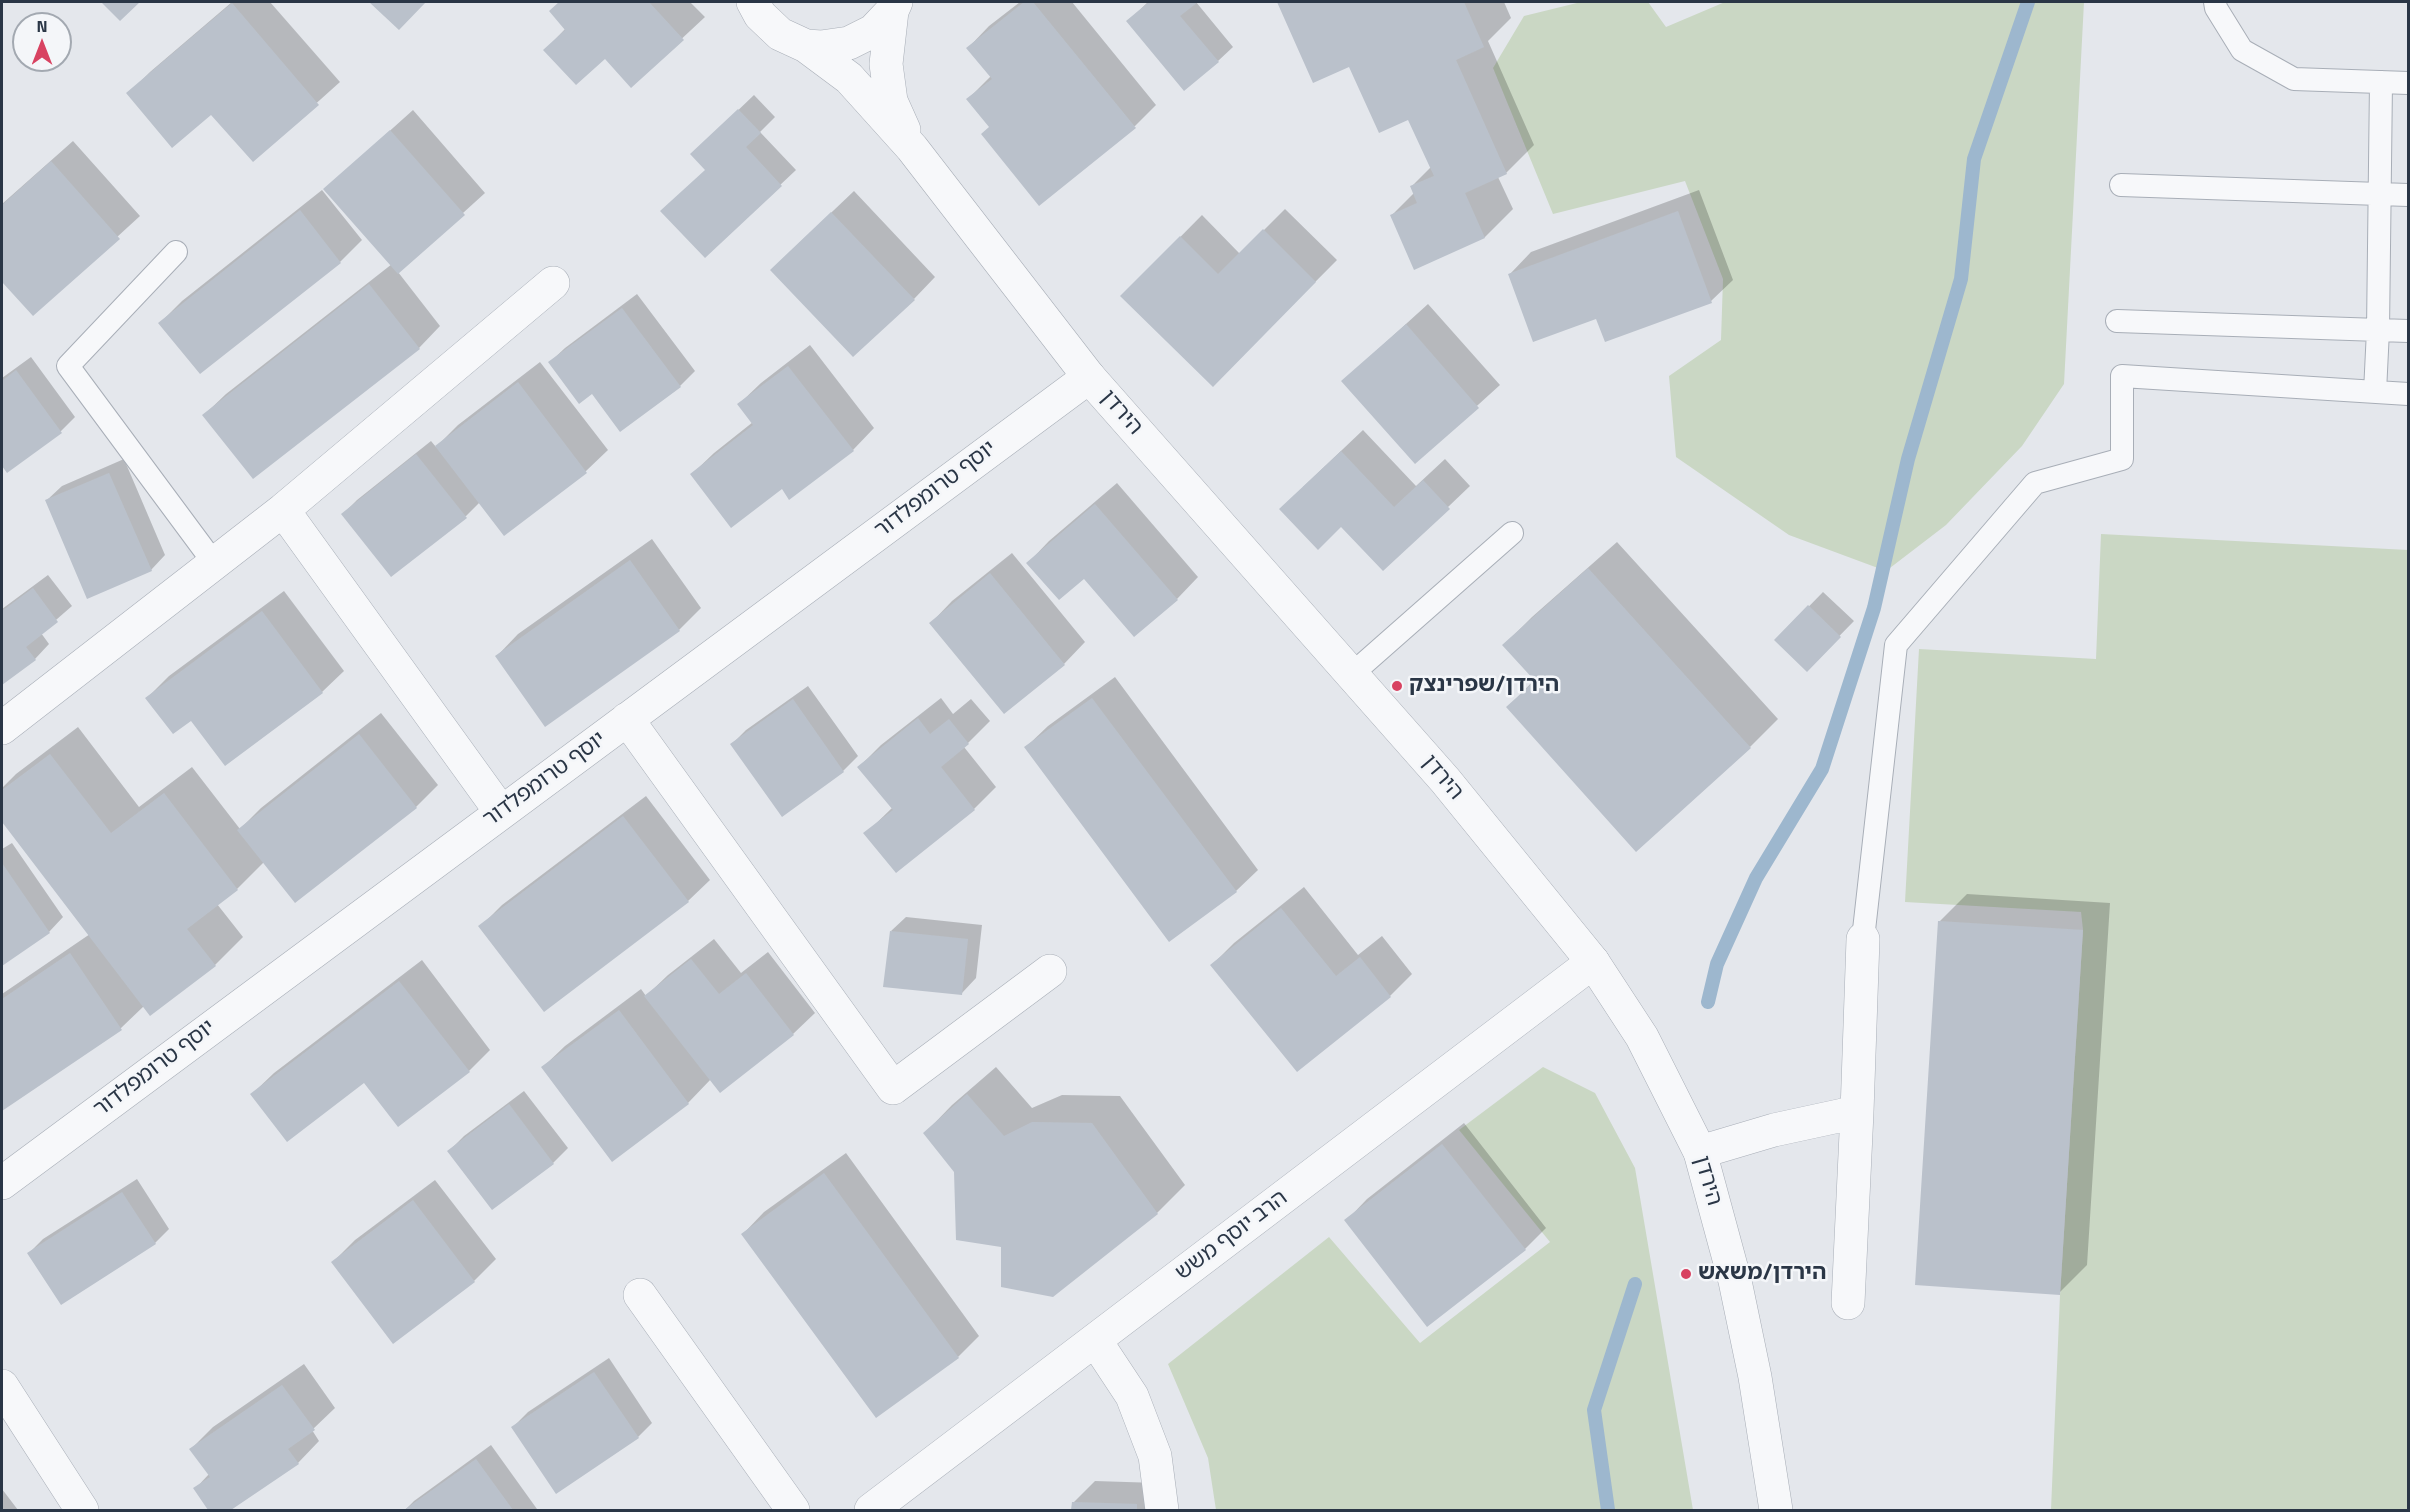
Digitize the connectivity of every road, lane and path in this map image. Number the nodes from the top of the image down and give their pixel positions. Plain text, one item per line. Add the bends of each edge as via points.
1 (2215, 2) edge
2 (754, 6) edge
3 (894, 6) edge
4 (806, 46) junction
5 (2381, 82) junction
6 (2409, 83) edge
7 (912, 148) junction
8 (2121, 185) dead end
9 (2381, 194) junction
10 (2409, 195) edge
11 (176, 252) dead end
12 (553, 283) dead end
13 (2117, 321) dead end
14 (2379, 330) junction
15 (2409, 331) edge
16 (1089, 377) junction
17 (2375, 392) junction
18 (2409, 394) edge
19 (283, 510) junction
20 (1512, 533) dead end
21 (214, 562) junction
22 (1352, 674) junction
23 (627, 719) junction
24 (2, 728) edge
25 (501, 812) junction
26 (1863, 939) joint
27 (1593, 962) junction
28 (1050, 971) dead end
29 (1857, 1112) junction
30 (1700, 1152) junction
31 (2, 1183) edge
32 (640, 1294) dead end
33 (1848, 1303) dead end
34 (1095, 1340) junction
35 (2, 1386) edge
36 (82, 1510) edge
37 (793, 1510) edge
38 (871, 1510) edge
39 (1162, 1510) edge
40 (1776, 1510) edge

1 - 5 lane via 2242,50 2294,79
2 - 4 street, הירדן via 780,34
3 - 4 street via 873,31 849,43
3 - 7 street, הירדן via 886,64 891,101
4 - 7 street, הירדן via 849,78
5 - 6 lane
5 - 9 lane
7 - 16 street, הירדן
8 - 9 lane
9 - 10 lane
9 - 14 lane
11 - 21 lane via 68,366
12 - 19 street
13 - 14 lane
14 - 15 lane
14 - 17 lane
16 - 22 street, הירדן
16 - 23 street, יוסף טרומפלדור
17 - 18 lane
17 - 26 lane via 2122,376 2122,459 2035,483 1896,645
19 - 21 street
19 - 25 street
20 - 22 lane
21 - 24 street
22 - 27 street, הירדן via 1445,780
23 - 25 street, יוסף טרומפלדור
23 - 28 street via 893,1088
25 - 31 street, יוסף טרומפלדור
26 - 29 street
27 - 30 street, הירדן via 1642,1037
27 - 34 street, הרב יוסף משש
29 - 30 street via 1774,1130
29 - 33 street
30 - 40 street, הירדן via 1735,1281
32 - 37 street
34 - 38 street, הרב יוסף משש
34 - 39 street via 1132,1395 1155,1456
35 - 36 street

